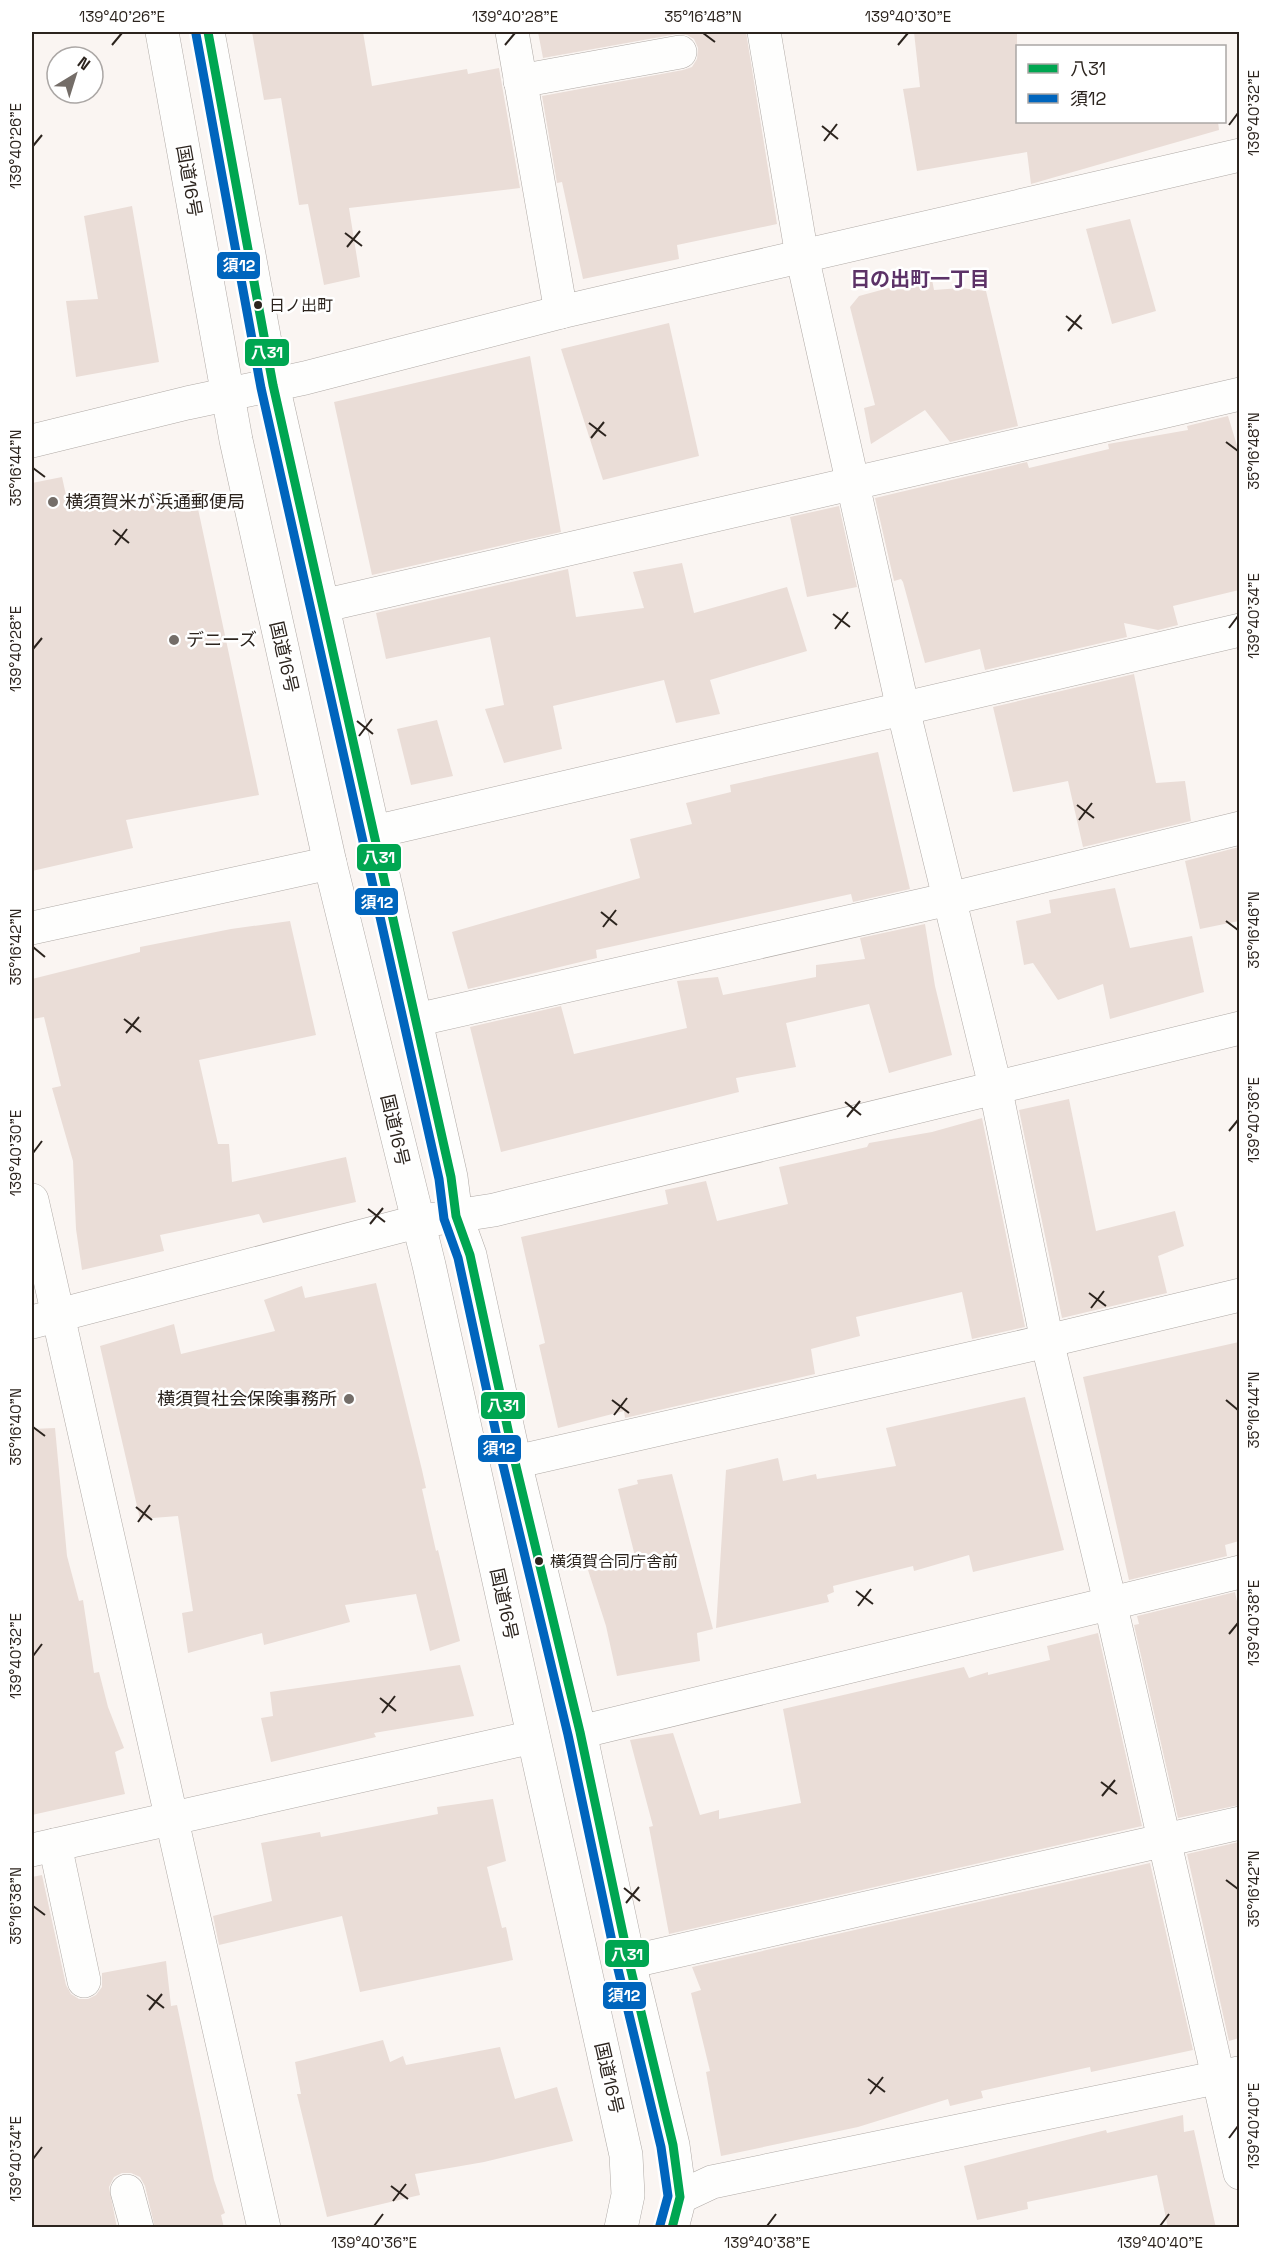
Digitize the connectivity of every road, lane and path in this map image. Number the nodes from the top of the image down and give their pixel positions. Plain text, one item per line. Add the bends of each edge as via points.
1 (162, 32) edge
2 (208, 32) edge
3 (512, 32) edge
4 (764, 32) edge
5 (680, 52) dead end
6 (520, 81) junction
7 (1239, 155) edge
8 (802, 256) junction
9 (561, 312) junction
10 (273, 385) junction
11 (228, 394) junction
12 (1239, 394) edge
13 (32, 441) edge
14 (853, 483) junction
15 (322, 606) junction
16 (1239, 630) edge
17 (903, 709) junction
18 (1239, 828) edge
19 (374, 832) junction
20 (330, 862) junction
21 (949, 899) junction
22 (32, 928) edge
23 (416, 1020) junction
24 (1239, 1028) edge
25 (994, 1086) junction
26 (32, 1200) edge
27 (456, 1216) junction
28 (416, 1222) junction
29 (1239, 1295) edge
30 (44, 1318) edge
31 (1047, 1341) junction
32 (515, 1462) junction
33 (1239, 1572) edge
34 (1110, 1602) junction
35 (580, 1732) junction
36 (533, 1737) junction
37 (171, 1819) junction
38 (1239, 1823) edge
39 (1162, 1841) junction
40 (43, 1848) edge
41 (629, 1962) junction
42 (84, 1981) dead end
43 (1229, 2075) edge
44 (1239, 2173) edge
45 (127, 2191) dead end
46 (676, 2212) edge
47 (138, 2228) edge
48 (264, 2228) edge
49 (621, 2228) edge

1 - 11 main road, 国道16号
2 - 10 main road
3 - 6 main road
4 - 8 main road
5 - 6 main road
6 - 9 main road
7 - 8 main road
8 - 9 main road
8 - 14 main road
9 - 10 main road
10 - 11 main road
10 - 15 main road
11 - 13 main road
11 - 20 main road, 国道16号
12 - 14 main road
14 - 15 main road
14 - 17 main road
15 - 19 main road
16 - 17 main road
17 - 19 main road
17 - 21 main road
18 - 21 main road
19 - 23 main road
20 - 22 main road
20 - 28 main road, 国道16号
21 - 23 main road
21 - 25 main road
23 - 27 main road
24 - 25 main road
25 - 27 main road via 494,1210
25 - 31 main road
26 - 30 main road
27 - 28 main road
27 - 32 main road via 470,1254
28 - 30 main road
28 - 36 main road, 国道16号 via 429,1265
29 - 31 main road
30 - 37 main road
31 - 32 main road
31 - 34 main road
32 - 35 main road
33 - 34 main road
34 - 35 main road
34 - 39 main road
35 - 41 main road
36 - 37 main road
36 - 49 main road, 国道16号 via 626,2155 628,2195
37 - 40 main road
37 - 48 main road
38 - 39 main road
39 - 41 main road
39 - 43 main road
40 - 42 main road
41 - 46 main road via 673,2145
43 - 44 main road
43 - 46 main road via 712,2182
45 - 47 main road

